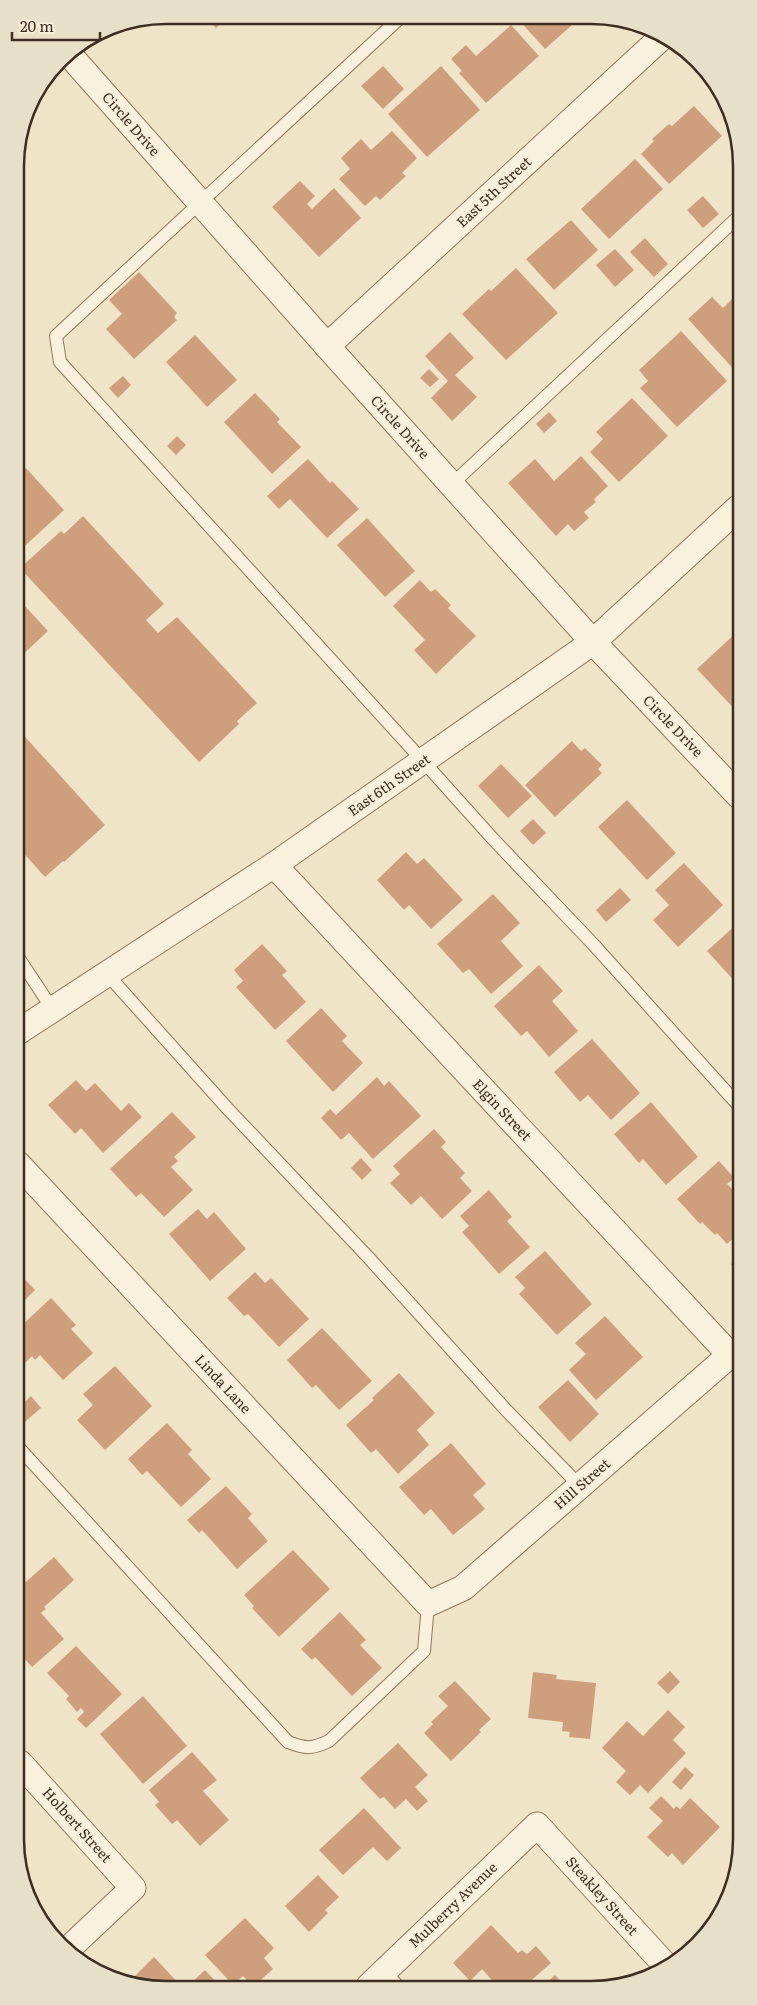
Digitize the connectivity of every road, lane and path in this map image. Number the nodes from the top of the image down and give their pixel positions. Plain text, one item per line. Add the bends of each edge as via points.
1 (393, 24) edge
2 (658, 41) edge
3 (73, 58) edge
4 (200, 203) junction
5 (733, 222) edge
6 (327, 346) junction
7 (451, 485) junction
8 (733, 513) edge
9 (593, 642) junction
10 (423, 761) junction
11 (733, 790) edge
12 (274, 865) junction
13 (24, 969) edge
14 (108, 974) junction
15 (53, 1010) junction
16 (24, 1028) edge
17 (733, 1099) edge
18 (24, 1170) edge
19 (730, 1355) joint
20 (24, 1453) edge
21 (580, 1486) junction
22 (428, 1604) junction
23 (24, 1767) edge
24 (537, 1825) joint
25 (72, 1946) edge
26 (662, 1962) edge
27 (384, 1981) edge

1 - 4 lane
2 - 6 street, East 5th Street
3 - 4 street, Circle Drive
4 - 6 street, Circle Drive
4 - 10 lane via 56,336 60,362
5 - 7 lane
6 - 7 street, Circle Drive
7 - 9 street, Circle Drive
8 - 9 street, East 6th Street
9 - 10 street, East 6th Street
9 - 11 street, Circle Drive
10 - 12 street, East 6th Street
10 - 17 lane
12 - 14 street, East 6th Street
12 - 19 street, Elgin Street
13 - 15 lane
14 - 15 street, East 6th Street
14 - 21 lane via 227,1108
15 - 16 street, East 6th Street
18 - 22 street, Linda Lane
19 - 21 street, Hill Street
20 - 22 lane via 288,1742 301,1747 315,1748 329,1741 424,1652
21 - 22 street, Hill Street via 463,1588
23 - 25 street, Holbert Street via 133,1888
24 - 26 street, Steakley Street
24 - 27 street, Mulberry Avenue

